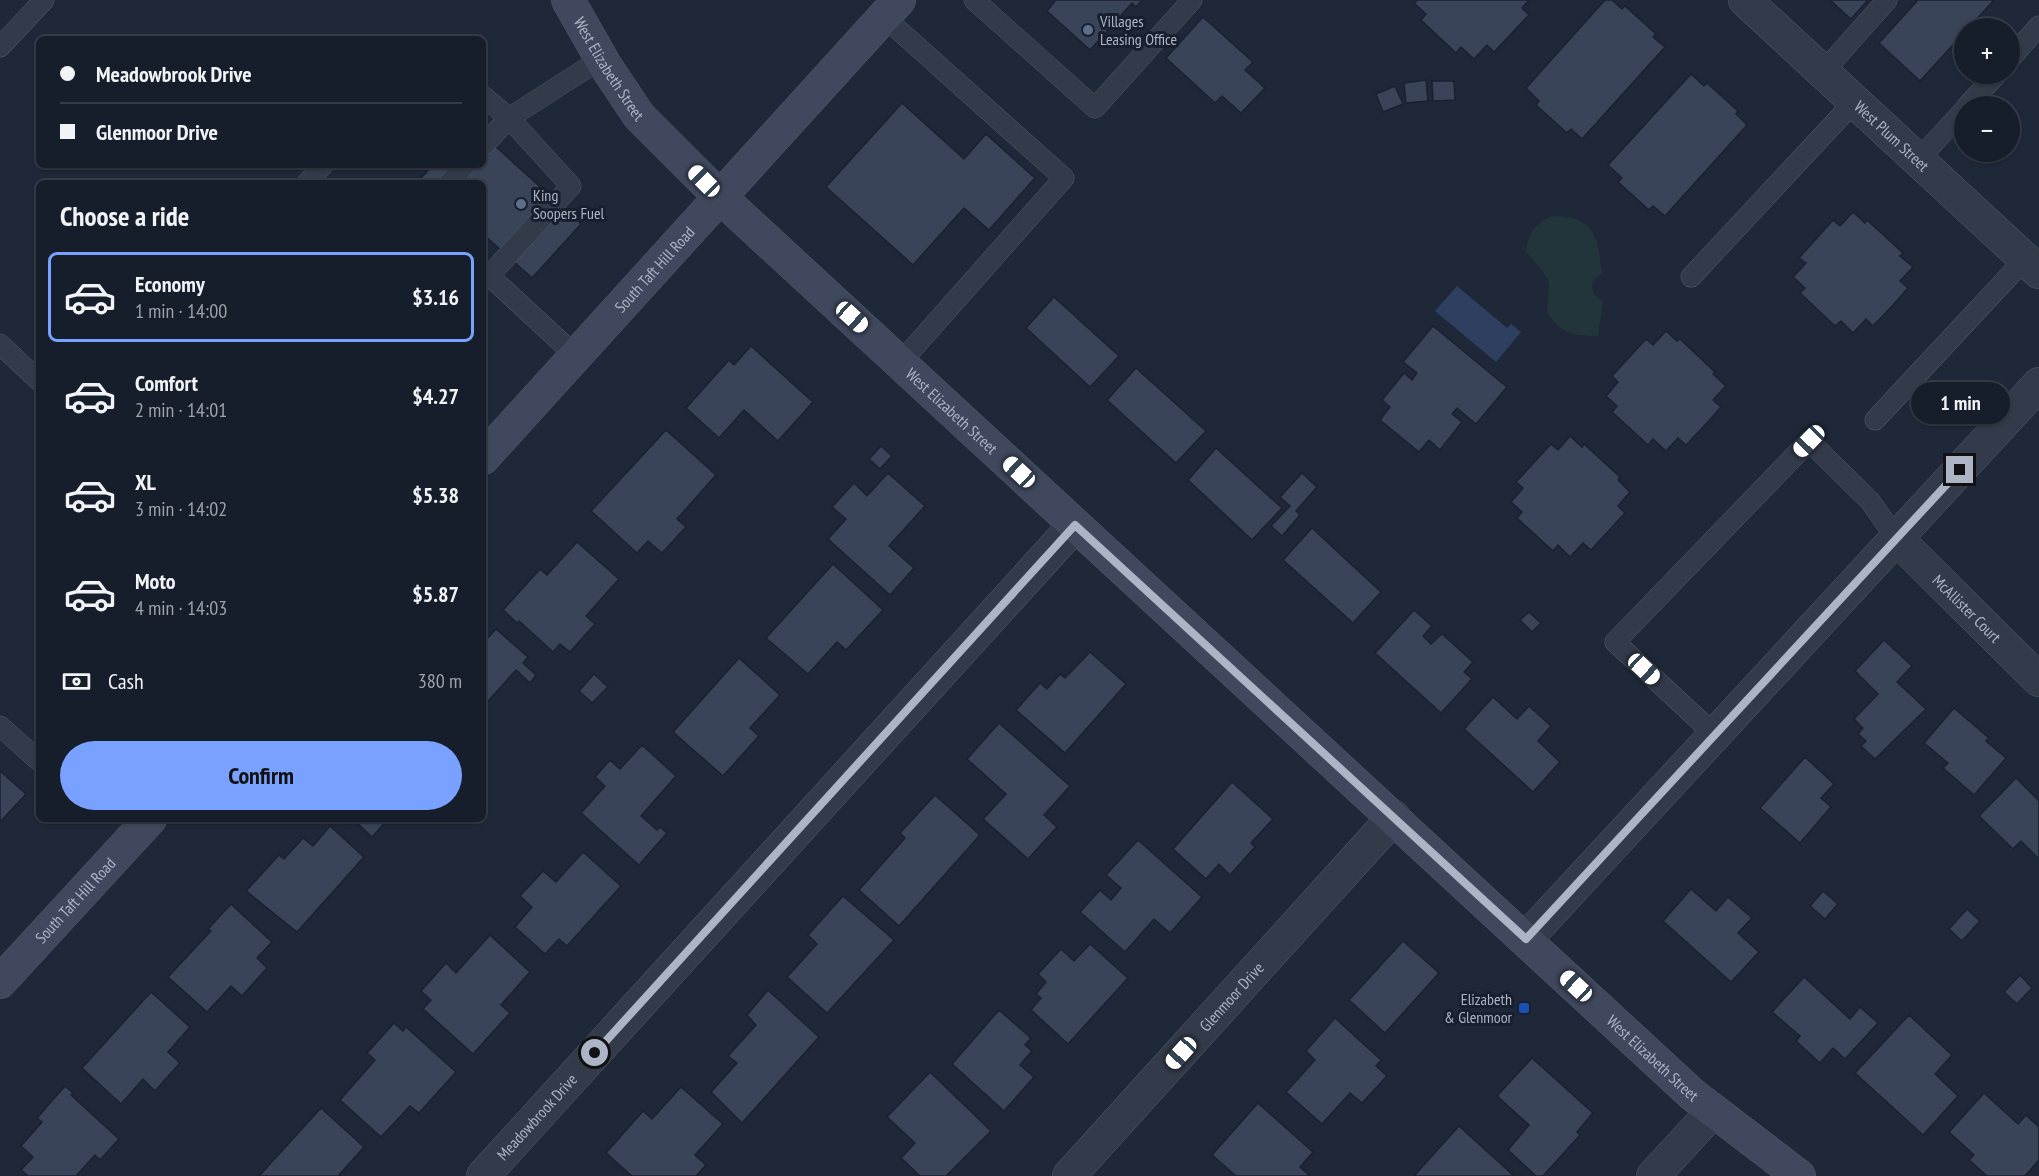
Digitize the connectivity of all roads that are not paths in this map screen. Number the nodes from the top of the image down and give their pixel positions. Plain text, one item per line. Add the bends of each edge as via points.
1 (44, 0) edge
2 (568, 0) edge
3 (974, 0) edge
4 (1192, 0) edge
5 (1745, 0) edge
6 (1887, 0) edge
7 (891, 9) edge
8 (2039, 26) edge
9 (0, 47) edge
10 (2020, 48) edge
11 (601, 59) junction
12 (1823, 72) junction
13 (1988, 84) edge
14 (1977, 96) edge
15 (486, 99) edge
16 (1855, 101) junction
17 (509, 118) junction
18 (1954, 121) edge
19 (486, 143) edge
20 (1918, 160) junction
21 (320, 168) edge
22 (462, 168) edge
23 (310, 180) edge
24 (452, 180) edge
25 (719, 196) junction
26 (2032, 266) edge
27 (486, 273) edge
28 (1691, 277) dead end
29 (0, 344) edge
30 (576, 356) junction
31 (901, 362) junction
32 (36, 378) edge
33 (2039, 384) edge
34 (1875, 420) dead end
35 (486, 455) edge
36 (1075, 525) junction
37 (1896, 538) junction
38 (2039, 680) edge
39 (0, 726) edge
40 (1714, 735) junction
41 (36, 756) edge
42 (1394, 817) junction
43 (143, 822) edge
44 (1526, 939) junction
45 (0, 982) edge
46 (1713, 1111) junction
47 (483, 1176) edge
48 (1069, 1176) edge
49 (1653, 1176) edge
50 (1799, 1176) edge

1 - 9 lane
2 - 11 main road, West Elizabeth Street
3 - 4 lane via 1095,108
5 - 12 street, West Plum Street
6 - 12 lane
7 - 25 main road, South Taft Hill Road
7 - 31 lane via 1064,178
8 - 10 lane
11 - 17 lane
11 - 25 main road, West Elizabeth Street via 639,116
12 - 16 street, West Plum Street
13 - 14 lane
15 - 17 lane
16 - 20 street, West Plum Street
16 - 28 lane
17 - 19 lane
17 - 27 lane via 571,186
18 - 20 lane
20 - 26 street, West Plum Street
21 - 23 lane
22 - 24 lane
25 - 30 main road, South Taft Hill Road
25 - 31 main road, West Elizabeth Street
26 - 34 lane
27 - 30 lane
29 - 32 lane
30 - 35 main road, South Taft Hill Road
31 - 36 main road, West Elizabeth Street
33 - 37 street
36 - 42 main road, West Elizabeth Street
36 - 47 street, Meadowbrook Drive
37 - 38 street, McAllister Court
37 - 40 street
37 - 40 lane via 1870,501 1809,441 1615,642
39 - 41 lane
40 - 44 street
42 - 44 main road, West Elizabeth Street
42 - 48 street, Glenmoor Drive
43 - 45 main road, South Taft Hill Road
44 - 46 main road, West Elizabeth Street
46 - 49 street
46 - 50 main road, West Elizabeth Street

